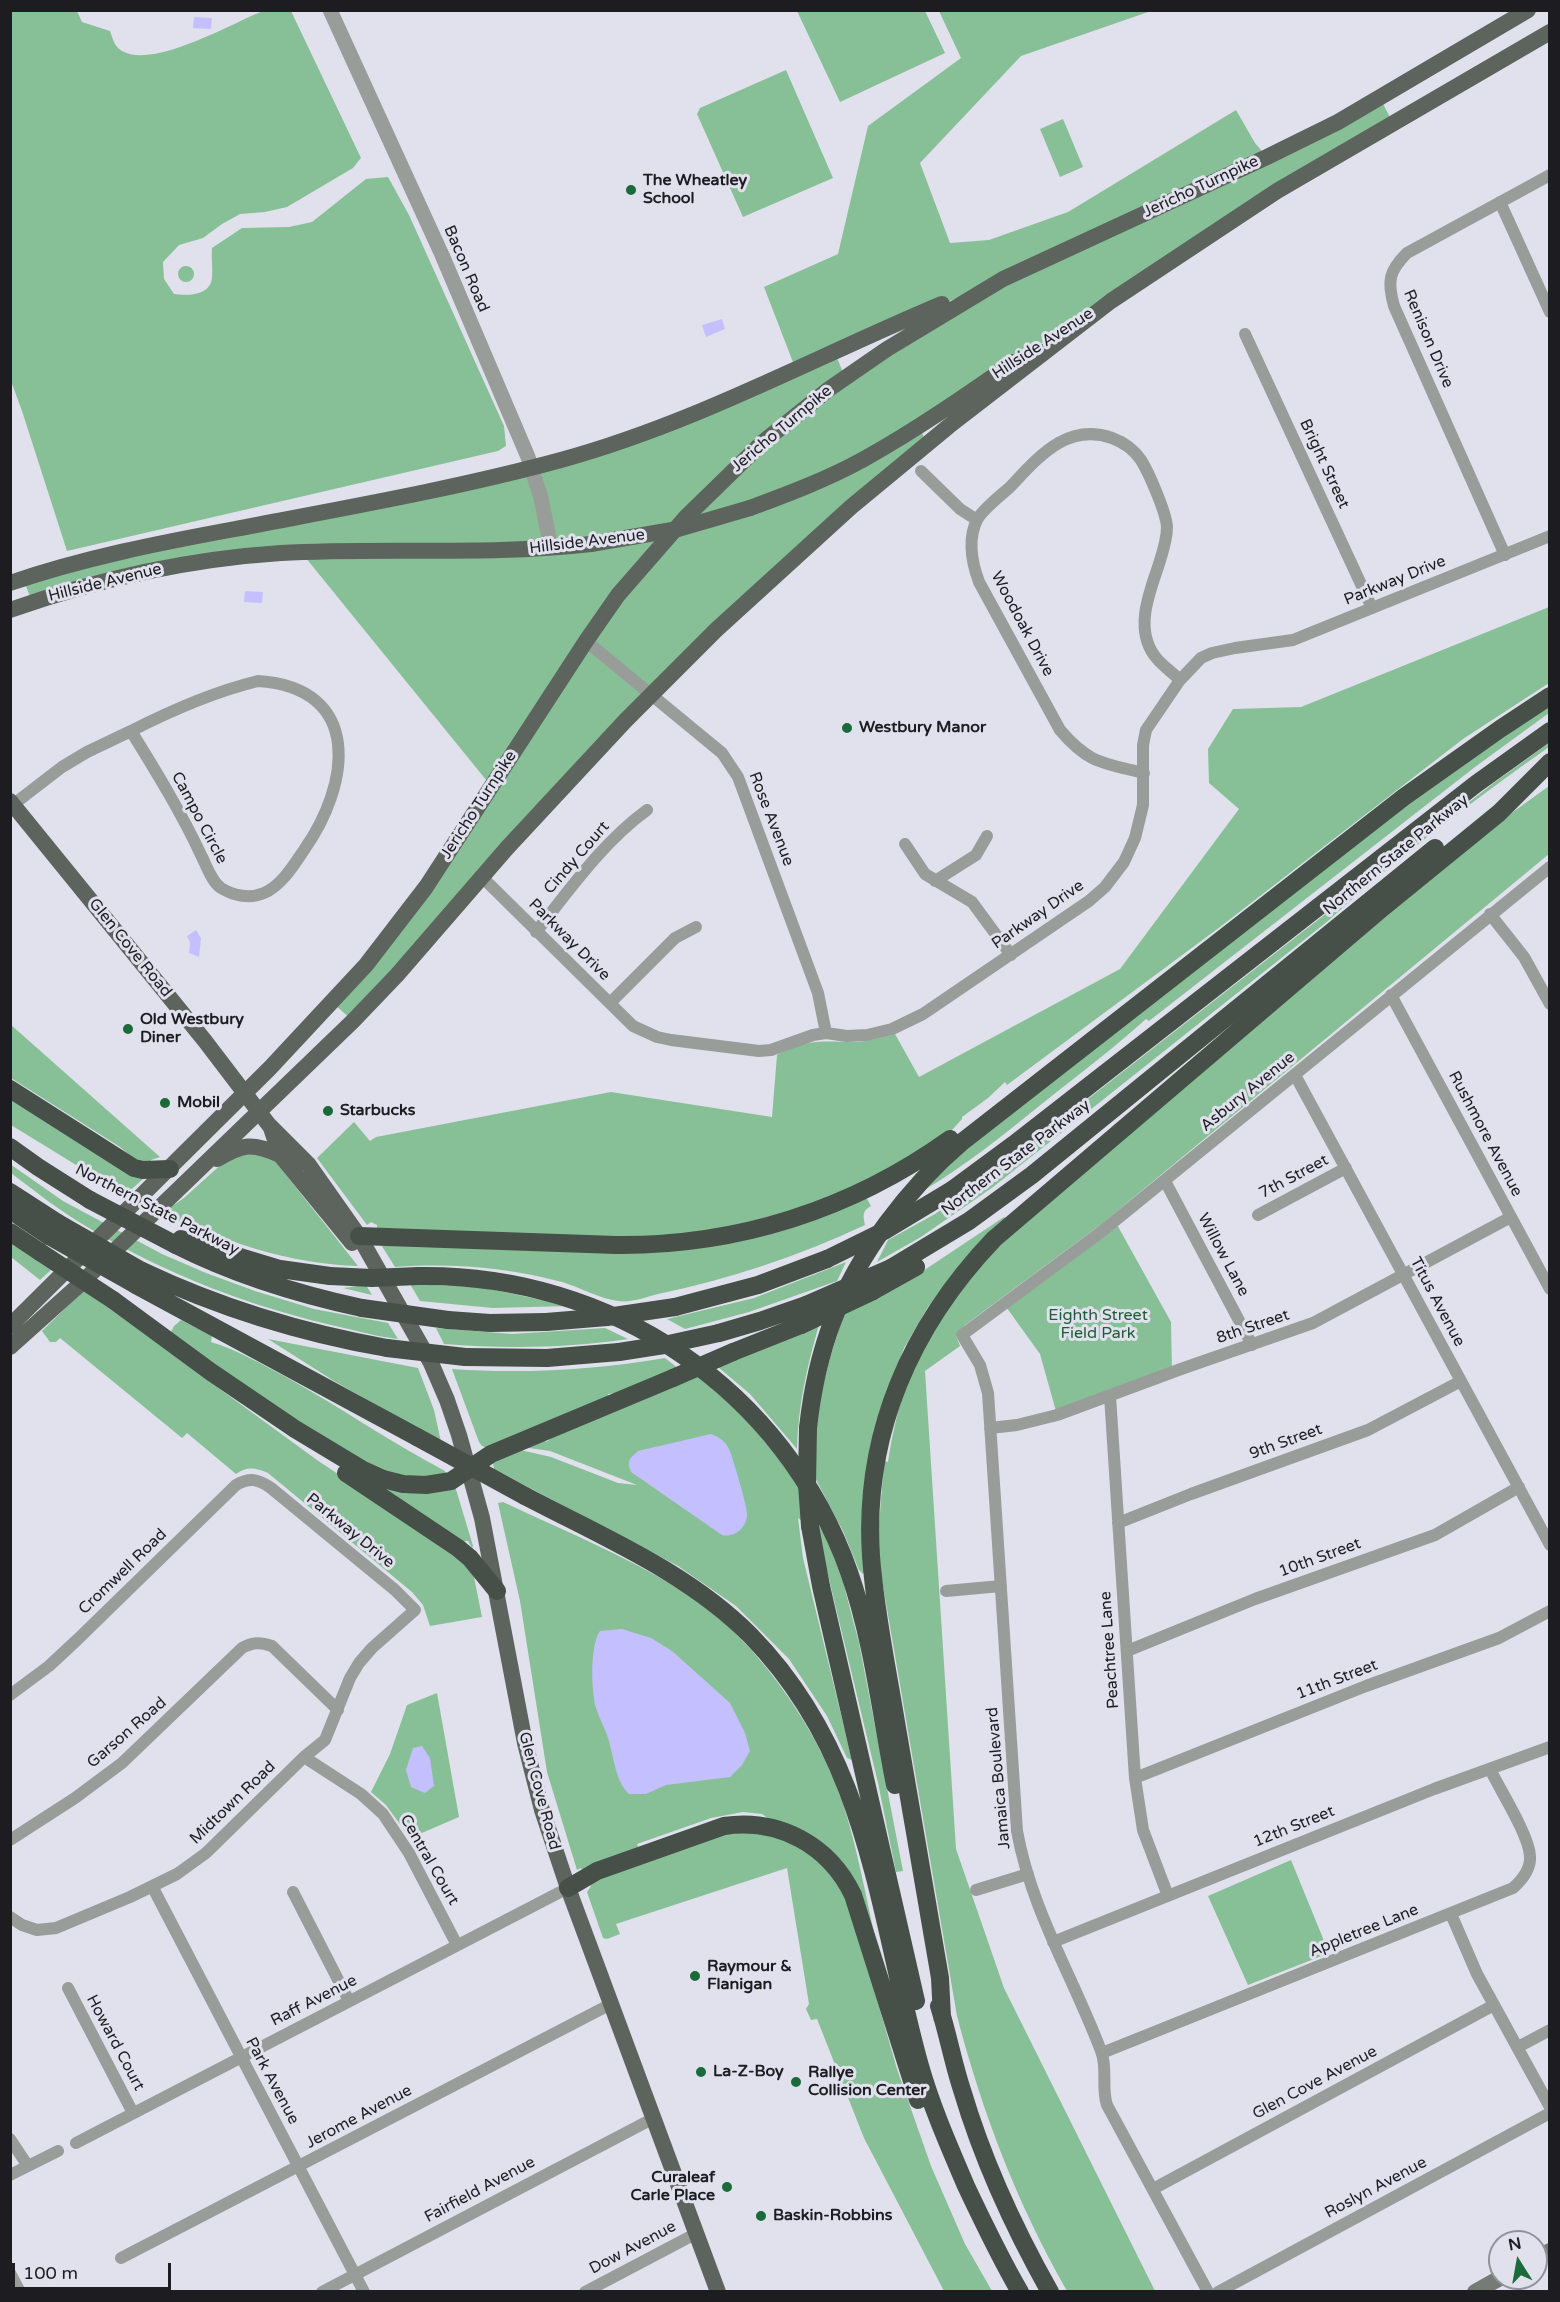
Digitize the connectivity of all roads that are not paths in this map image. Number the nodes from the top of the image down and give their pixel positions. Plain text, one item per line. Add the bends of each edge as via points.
1 (330, 10) edge
2 (1528, 10) edge
3 (1550, 32) edge
4 (1398, 88) junction
5 (1411, 113) junction
6 (1550, 175) edge
7 (1500, 202) junction
8 (1003, 279) junction
9 (1111, 301) junction
10 (1550, 312) edge
11 (1245, 334) dead end
12 (532, 467) junction
13 (921, 471) dead end
14 (977, 520) junction
15 (1550, 536) edge
16 (551, 548) junction
17 (1505, 555) junction
18 (10, 583) edge
19 (1372, 608) junction
20 (10, 610) edge
21 (586, 641) junction
22 (1180, 680) junction
23 (652, 694) junction
24 (1550, 696) edge
25 (131, 731) junction
26 (1550, 731) edge
27 (1550, 762) edge
28 (1144, 774) junction
29 (11, 804) edge
30 (647, 810) dead end
31 (987, 836) dead end
32 (905, 844) dead end
33 (1550, 867) edge
34 (482, 877) junction
35 (934, 880) junction
36 (1490, 914) junction
37 (696, 927) dead end
38 (536, 932) junction
39 (1011, 955) junction
40 (1391, 995) junction
41 (610, 1004) junction
42 (1550, 1004) edge
43 (1113, 1025) junction
44 (826, 1033) junction
45 (1295, 1075) junction
46 (10, 1089) edge
47 (244, 1093) junction
48 (264, 1118) junction
49 (10, 1147) edge
50 (280, 1155) junction
51 (170, 1168) junction
52 (200, 1168) junction
53 (1346, 1168) junction
54 (1165, 1181) junction
55 (10, 1192) edge
56 (10, 1210) edge
57 (1258, 1215) dead end
58 (1511, 1217) junction
59 (969, 1221) junction
60 (54, 1230) junction
61 (10, 1232) edge
62 (359, 1236) junction
63 (179, 1242) junction
64 (1404, 1275) junction
65 (139, 1278) junction
66 (386, 1285) junction
67 (1550, 1289) edge
68 (10, 1326) edge
69 (962, 1335) joint
70 (1252, 1345) junction
71 (10, 1347) edge
72 (1461, 1381) junction
73 (1110, 1396) junction
74 (990, 1428) junction
75 (295, 1429) junction
76 (469, 1469) junction
77 (260, 1480) joint
78 (1519, 1487) junction
79 (1118, 1523) junction
80 (1550, 1545) edge
81 (1001, 1586) junction
82 (497, 1591) junction
83 (946, 1591) dead end
84 (415, 1610) joint
85 (1550, 1611) edge
86 (1127, 1651) junction
87 (10, 1695) edge
88 (338, 1710) junction
89 (1550, 1747) edge
90 (304, 1757) junction
91 (1490, 1769) junction
92 (1135, 1778) junction
93 (10, 1840) edge
94 (1028, 1874) junction
95 (152, 1886) junction
96 (568, 1888) junction
97 (976, 1890) dead end
98 (293, 1892) dead end
99 (1168, 1896) junction
100 (1451, 1914) junction
101 (10, 1917) edge
102 (1053, 1942) junction
103 (457, 1945) junction
104 (68, 1988) dead end
105 (349, 2001) junction
106 (611, 2004) junction
107 (1494, 2005) junction
108 (942, 2017) junction
109 (1550, 2030) edge
110 (1518, 2048) junction
111 (1102, 2053) junction
112 (241, 2057) junction
113 (1550, 2107) edge
114 (133, 2113) junction
115 (1550, 2113) edge
116 (654, 2118) junction
117 (10, 2139) edge
118 (76, 2143) dead end
119 (58, 2151) dead end
120 (28, 2166) junction
121 (298, 2167) junction
122 (10, 2175) edge
123 (962, 2177) junction
124 (1153, 2189) junction
125 (697, 2233) junction
126 (996, 2247) junction
127 (121, 2258) dead end
128 (10, 2273) edge
129 (355, 2275) junction
130 (20, 2292) edge
131 (322, 2292) edge
132 (364, 2292) edge
133 (585, 2292) edge
134 (718, 2292) edge
135 (1020, 2292) edge
136 (1050, 2292) edge
137 (1208, 2292) edge
138 (1218, 2292) edge

1 - 12 street, Bacon Road via 442,255
2 - 4 main road, Jericho Turnpike
3 - 5 main road
4 - 5 main road
4 - 8 main road, Jericho Turnpike via 1267,157
5 - 9 main road via 1260,202
6 - 7 street, Renison Drive
7 - 10 street
7 - 17 street, Renison Drive via 1407,253 1396,264 1389,284 1394,306
8 - 12 main road, Hillside Avenue via 726,402 609,446
8 - 21 main road, Jericho Turnpike via 887,349 764,442 664,541 618,595
9 - 16 main road, Hillside Avenue, bridge via 927,421 826,478 750,508 678,529
9 - 23 main road via 842,514
11 - 19 street, Bright Street
12 - 16 street, Bacon Road
12 - 18 main road, Hillside Avenue via 126,550
13 - 14 street
14 - 22 street via 1057,442 1072,435 1101,434 1130,448 1141,459 1165,512 1167,527 1166,543 1147,599 1145,635 1154,656
14 - 28 street, Woodoak Drive via 971,554 979,582 1060,730 1086,756
15 - 17 street, Parkway Drive
16 - 20 main road, Hillside Avenue via 319,551 229,558 114,578
17 - 19 street, Parkway Drive
19 - 22 street, Parkway Drive via 1293,640 1212,652
21 - 23 street, Rose Avenue
21 - 47 main road, Jericho Turnpike via 405,918 349,985
22 - 28 street, Parkway Drive via 1146,730
23 - 34 main road
23 - 44 street, Rose Avenue via 722,753 738,777 818,993
24 - 43 highway via 1397,803
25 - 25 street, Campo Circle via 174,709 235,687 258,681 295,687 322,707 337,736 340,761 336,786 319,830 283,878 266,893 237,896 219,887 183,816
25 - 29 street, Campo Circle via 62,767
26 - 63 highway, Northern State Parkway, bridge via 1476,784 952,1190 884,1231 827,1259 758,1285 675,1307 607,1317 546,1322 448,1320 318,1298 206,1260
27 - 59 highway, Northern State Parkway via 1458,829
27 - 108 highway via 1499,813 994,1239 948,1292 914,1348 880,1442 871,1508 871,1554 940,1978
28 - 39 street, Parkway Drive via 1143,805 1135,838 1113,877 1089,901
29 - 47 main road, Glen Cove Road
30 - 38 street, Cindy Court via 627,825
31 - 35 street via 976,855
32 - 35 street via 925,874
33 - 36 street, Asbury Avenue
34 - 38 street, Parkway Drive
34 - 48 main road
35 - 39 street via 972,902
36 - 40 street, Asbury Avenue
36 - 42 street via 1524,957
37 - 41 street via 675,938
38 - 41 street, Parkway Drive
39 - 44 street, Parkway Drive via 942,1002 892,1029 867,1035
40 - 45 street, Asbury Avenue
40 - 58 street, Rushmore Avenue
41 - 44 street, Parkway Drive via 633,1026 657,1037 727,1048 759,1052
43 - 62 highway via 1054,1059 959,1133 895,1175 832,1206 762,1228 708,1240 651,1245
43 - 123 highway, bridge via 962,1142 918,1184 869,1252 833,1319 816,1378 808,1428 810,1526 821,1586 927,2048
45 - 53 street, Titus Avenue
45 - 54 street, Asbury Avenue
46 - 51 highway via 134,1168
47 - 48 main road, Glen Cove Road
47 - 51 main road, Jericho Turnpike
48 - 50 main road, Glen Cove Road
48 - 52 main road
48 - 62 main road, Glen Cove Road via 301,1155
49 - 63 highway, Northern State Parkway, bridge via 90,1200
50 - 52 main road via 260,1146 246,1146
50 - 66 main road, Glen Cove Road
51 - 68 main road, Jericho Turnpike
52 - 71 main road
53 - 57 street, 7th Street
53 - 64 street, Titus Avenue
54 - 69 street, Asbury Avenue
54 - 70 street, Willow Lane
55 - 60 highway
56 - 60 highway
58 - 64 street, 8th Street
58 - 67 street, Rushmore Avenue
59 - 65 highway, Northern State Parkway, bridge via 891,1268 806,1305 718,1333 619,1352 547,1358 465,1357 335,1338 269,1321
59 - 76 highway, bridge via 913,1269 873,1291 801,1325 491,1454
60 - 65 highway, bridge
61 - 75 highway, bridge
62 - 66 main road, Glen Cove Road
63 - 108 highway, bridge via 264,1265 330,1276 469,1278 530,1287 579,1301 634,1325 684,1355 756,1418 795,1466 834,1535 849,1573 873,1668
64 - 70 street, 8th Street via 1314,1323
64 - 72 street, Titus Avenue
65 - 123 highway, bridge via 417,1437 655,1564 697,1591 750,1635 801,1695 853,1801 926,2086
66 - 76 main road, Glen Cove Road via 441,1386
69 - 74 street, Jamaica Boulevard via 986,1380
70 - 73 street, 8th Street
72 - 78 street, Titus Avenue
72 - 79 street, 9th Street via 1368,1430
73 - 74 street, 8th Street via 1041,1420
73 - 79 street, Peachtree Lane
74 - 81 street, Jamaica Boulevard
75 - 76 highway via 363,1470 393,1482 435,1484 455,1479
75 - 82 highway via 333,1464 465,1553
76 - 82 main road, Glen Cove Road
77 - 84 street, Parkway Drive
77 - 87 street, Cromwell Road via 246,1479 236,1485 78,1640
78 - 80 street, Titus Avenue
78 - 86 street, 10th Street via 1435,1535 1255,1599
79 - 86 street, Peachtree Lane
81 - 83 street
81 - 94 street, Jamaica Boulevard via 1017,1831
82 - 96 main road, Glen Cove Road via 530,1767
84 - 88 street, Midtown Road via 359,1663
85 - 92 street, 11th Street via 1499,1638
86 - 92 street, Peachtree Lane
88 - 90 street, Midtown Road via 325,1740
88 - 93 street, Garson Road via 284,1655 257,1642 242,1648 122,1763
89 - 91 street, 12th Street
90 - 95 street, Midtown Road via 206,1852 177,1874
90 - 103 street, Central Court via 361,1794 383,1814 409,1853
91 - 99 street, 12th Street
91 - 100 street, Appletree Lane via 1526,1840 1529,1865 1513,1888
92 - 99 street, Peachtree Lane via 1143,1830
94 - 97 street
94 - 102 street, Jamaica Boulevard
95 - 101 street, Midtown Road via 49,1930 22,1925
95 - 112 street, Park Avenue
96 - 103 street, Raff Avenue
96 - 106 main road, Glen Cove Road
96 - 126 highway via 597,1871 708,1830 732,1825 780,1829 822,1852 843,1876 857,1903 908,2070 949,2176
98 - 105 street
99 - 102 street, 12th Street
100 - 107 street
100 - 111 street, Appletree Lane
102 - 111 street, Jamaica Boulevard
103 - 105 street, Raff Avenue
104 - 114 street, Howard Court
105 - 112 street, Raff Avenue
106 - 116 main road, Glen Cove Road
106 - 121 street, Jerome Avenue
107 - 110 street
107 - 124 street, Glen Cove Avenue
108 - 136 highway via 988,2166
109 - 110 street
110 - 113 street
111 - 124 street, Jamaica Boulevard via 1107,2105
112 - 114 street, Raff Avenue
112 - 121 street, Park Avenue
114 - 118 street, Raff Avenue
115 - 138 street, Roslyn Avenue
116 - 125 main road, Glen Cove Road
116 - 129 street, Fairfield Avenue
117 - 120 street
119 - 120 street
120 - 122 street
121 - 127 street, Jerome Avenue
121 - 129 street, Park Avenue
123 - 126 highway
124 - 137 street, Jamaica Boulevard
125 - 133 street, Dow Avenue
125 - 134 main road, Glen Cove Road
126 - 135 highway
128 - 130 street
129 - 131 street, Fairfield Avenue
129 - 132 street, Park Avenue

